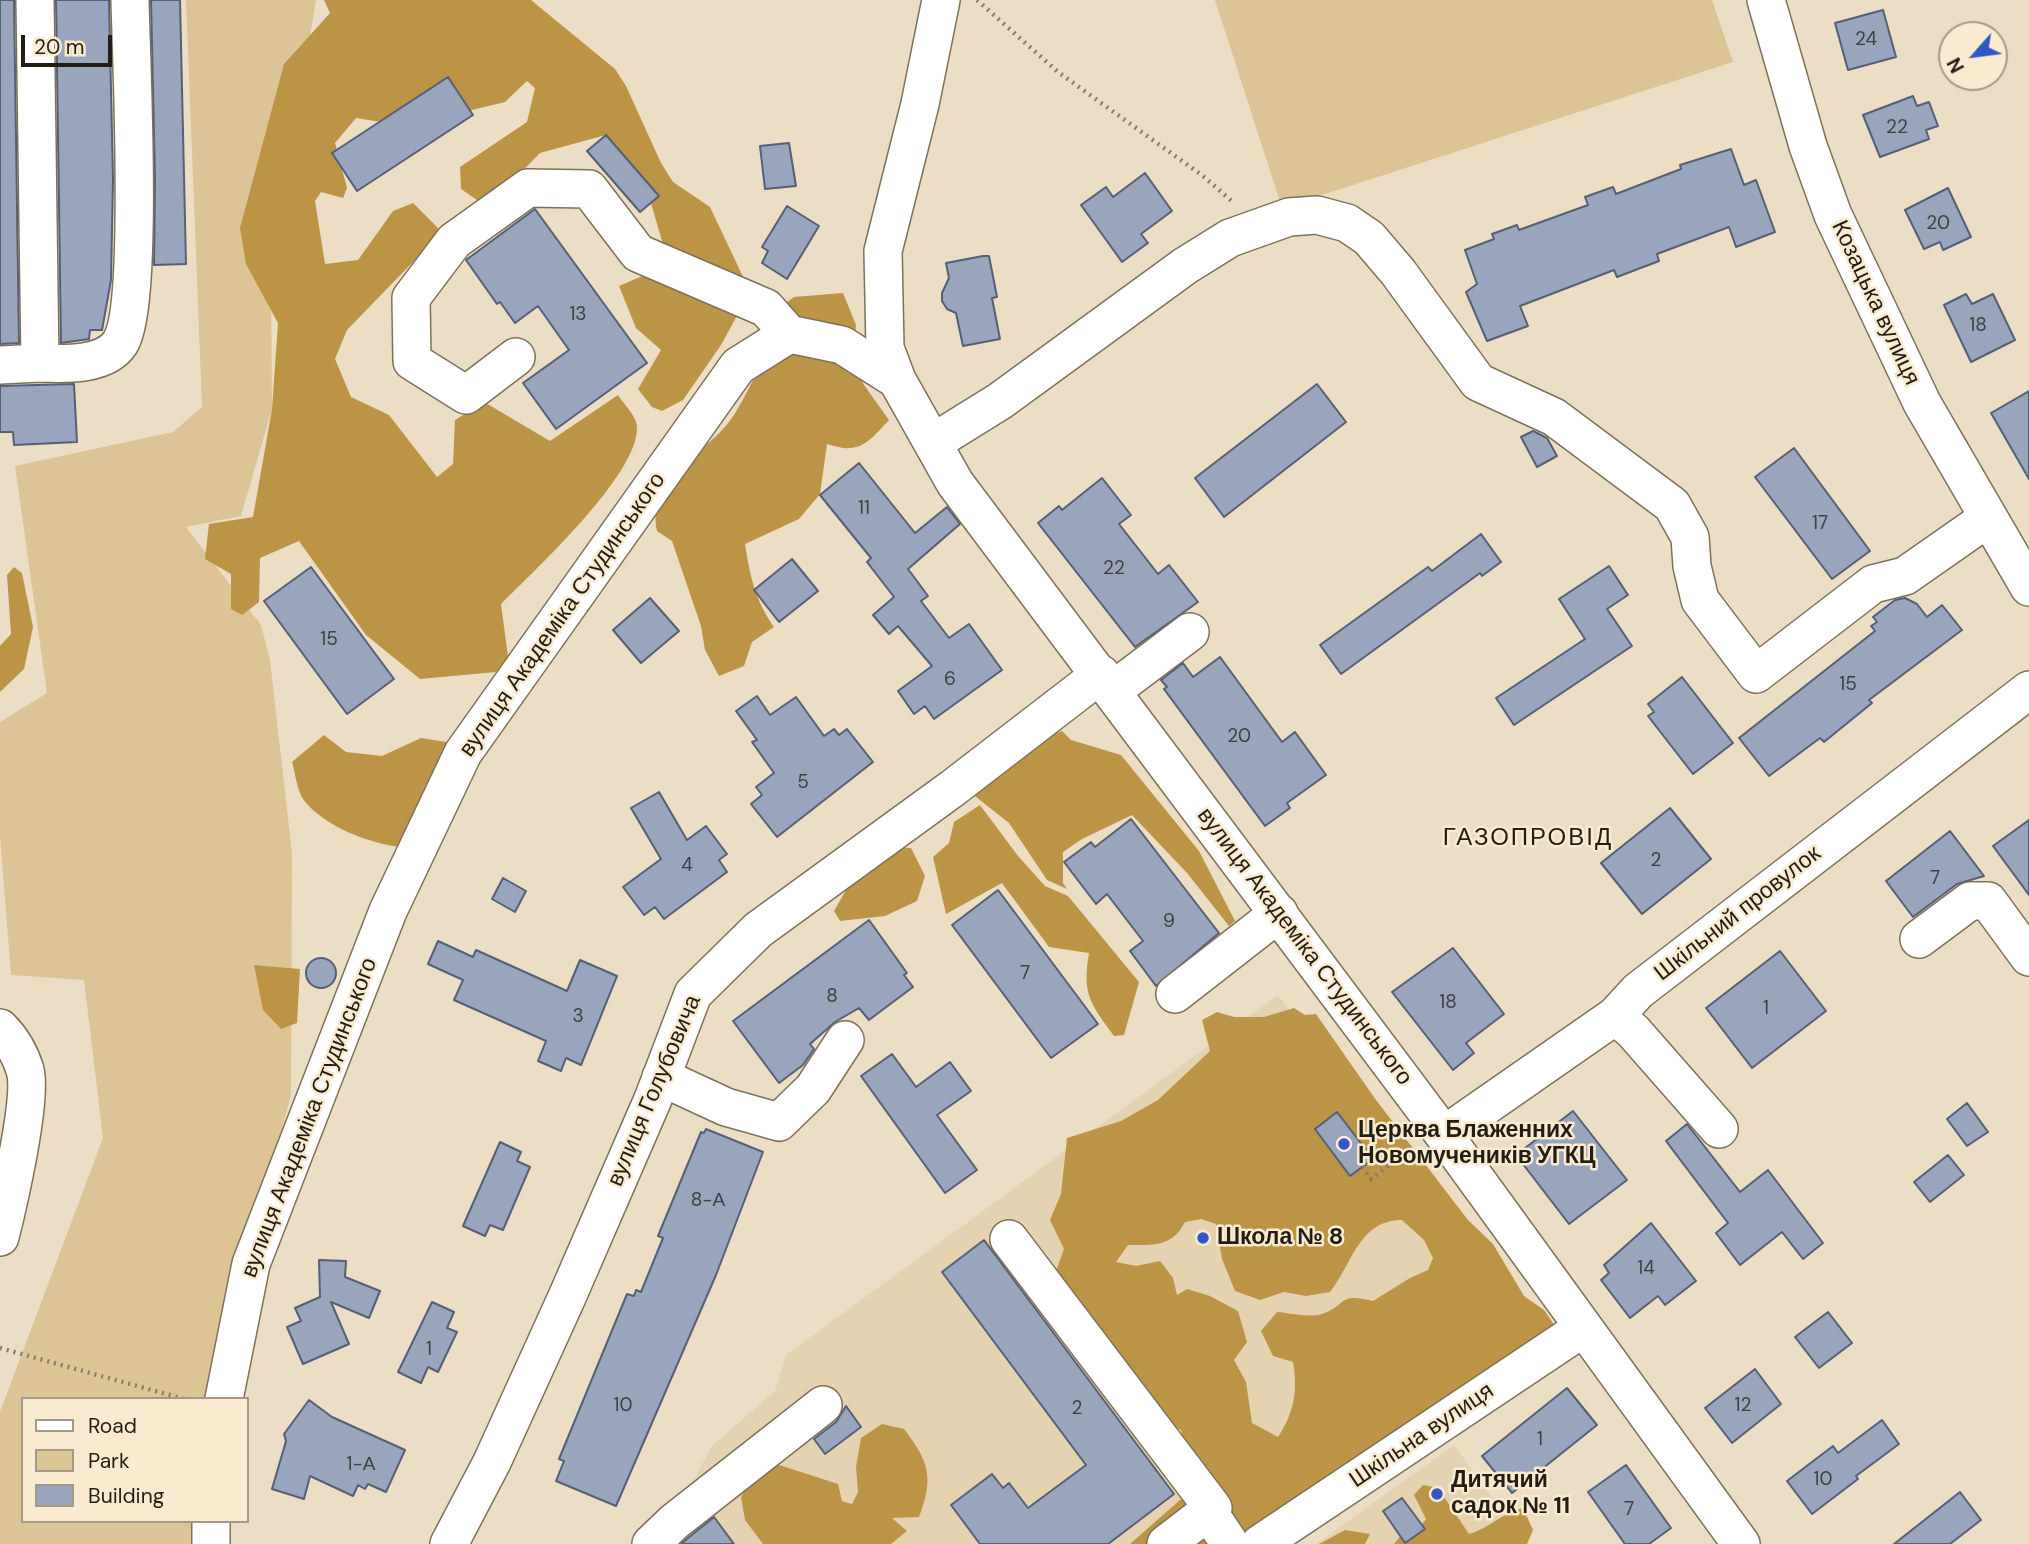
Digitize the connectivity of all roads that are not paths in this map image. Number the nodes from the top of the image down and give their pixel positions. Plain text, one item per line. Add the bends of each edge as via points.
1 (34, 0) edge
2 (130, 0) edge
3 (941, 0) edge
4 (1766, 0) edge
5 (789, 334) junction
6 (516, 357) dead end
7 (40, 363) junction
8 (0, 365) edge
9 (897, 380) junction
10 (934, 442) junction
11 (1988, 518) junction
12 (2029, 587) edge
13 (1190, 632) dead end
14 (1107, 682) junction
15 (2029, 690) edge
16 (1279, 913) junction
17 (1919, 939) dead end
18 (2029, 957) edge
19 (1175, 994) dead end
20 (1615, 1016) junction
21 (0, 1028) edge
22 (845, 1040) dead end
23 (661, 1077) junction
24 (1719, 1129) dead end
25 (1430, 1140) junction
26 (0, 1237) edge
27 (1009, 1239) dead end
28 (1583, 1328) junction
29 (225, 1397) edge
30 (823, 1405) dead end
31 (1208, 1511) junction
32 (211, 1523) edge
33 (211, 1544) edge
34 (449, 1544) edge
35 (651, 1544) edge
36 (1166, 1544) edge
37 (1230, 1544) edge
38 (1260, 1544) edge
39 (1741, 1544) edge

1 - 7 street
2 - 7 street via 133,212 128,316 120,343 99,358
3 - 9 street, вулиця Академіка Студинського via 883,251 885,348
4 - 11 street, Козацька вулиця via 1833,215 1922,402
5 - 6 street via 766,308 638,253 589,190 528,188 454,241 411,298 412,361 466,395
5 - 9 street, вулиця Академіка Студинського via 842,345
5 - 29 street, вулиця Академіка Студинського via 738,366 463,753 388,911 251,1264
7 - 8 street
9 - 10 street, вулиця Академіка Студинського
10 - 11 street via 1000,401 1230,238 1289,217 1317,215 1347,223 1369,238 1478,382 1554,417 1672,505 1690,537 1700,600 1756,674 1873,584 1905,576
10 - 14 street, вулиця Академіка Студинського via 955,483
11 - 12 street, Козацька вулиця
13 - 14 street, вулиця Голубовича
14 - 16 street, вулиця Академіка Студинського
14 - 23 street, вулиця Голубовича via 758,930 693,994
15 - 20 street, Шкільний провулок via 1649,983
16 - 19 street
16 - 25 street, вулиця Академіка Студинського
17 - 18 street via 1970,901 1988,901
20 - 24 street
20 - 25 street, Шкільний провулок
21 - 26 street via 11,1039 26,1072 24,1117
22 - 23 street via 813,1089 779,1122 726,1107
23 - 34 street, вулиця Голубовича via 527,1386
25 - 28 street, вулиця Академіка Студинського
27 - 31 street via 1213,1508
28 - 38 street, Шкільна вулиця
28 - 39 street, вулиця Академіка Студинського
30 - 35 street
31 - 36 street
31 - 37 street
32 - 33 street

